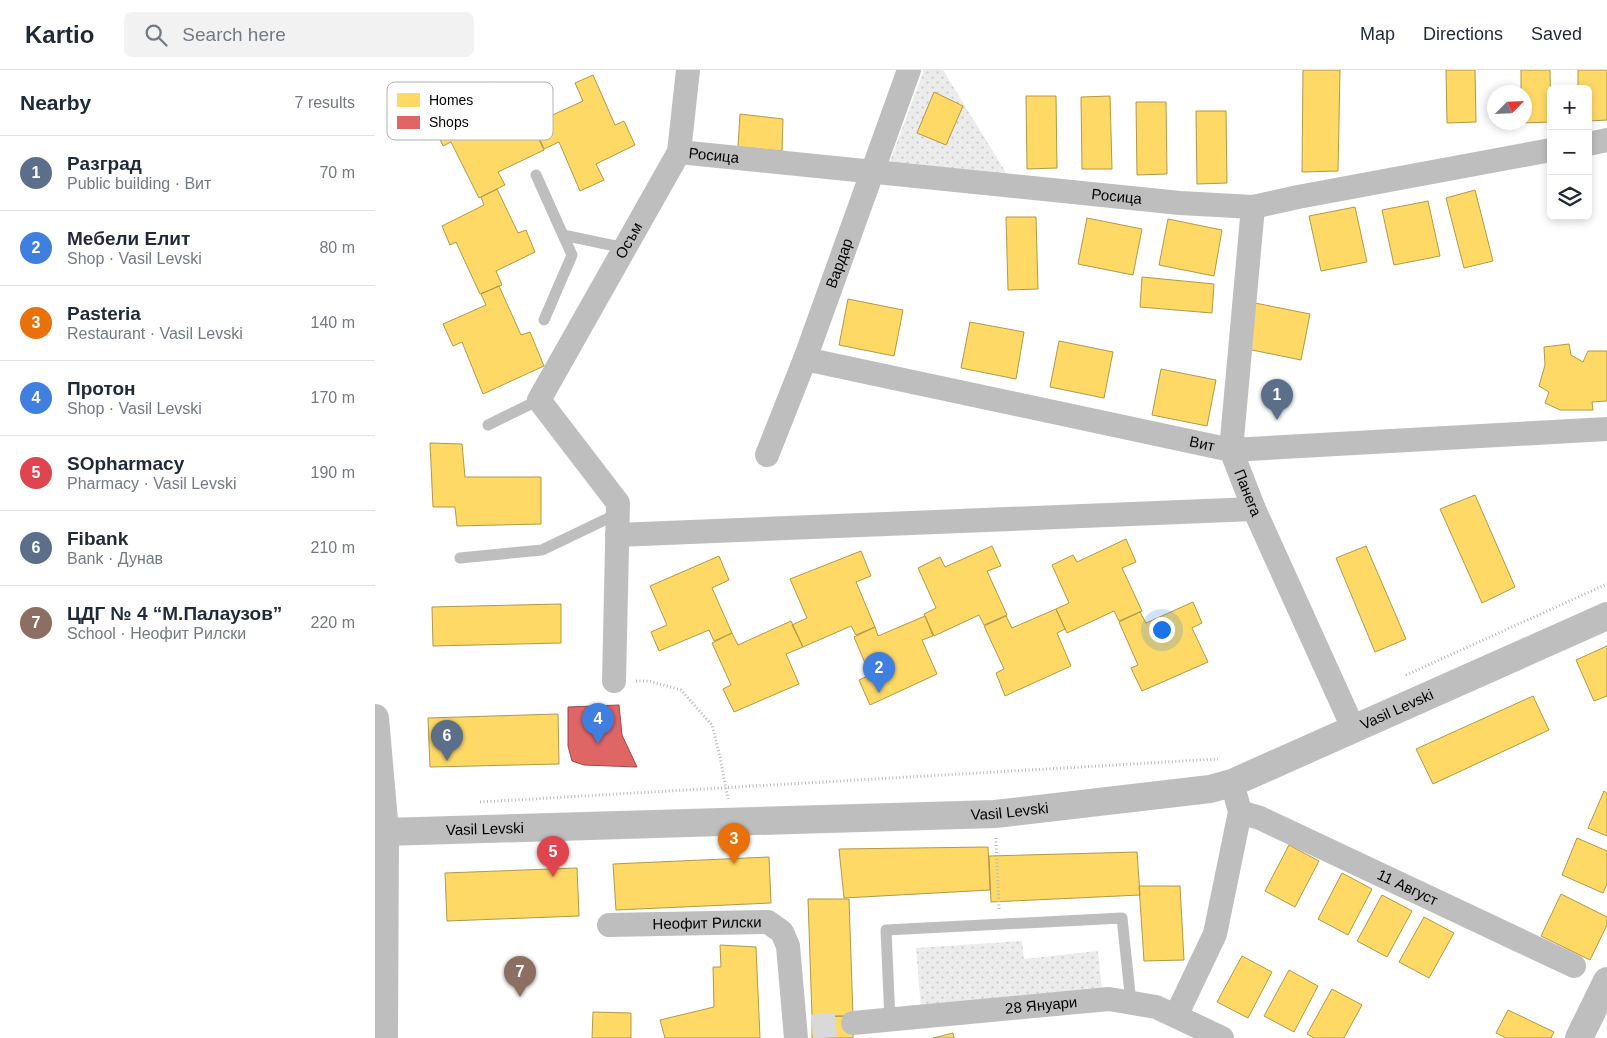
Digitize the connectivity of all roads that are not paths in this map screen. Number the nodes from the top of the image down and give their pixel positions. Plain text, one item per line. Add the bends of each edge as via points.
1 (688, 70) edge
2 (909, 70) edge
3 (1607, 140) edge
4 (1592, 143) edge
5 (1547, 151) edge
6 (679, 152) junction
7 (872, 172) junction
8 (537, 175) dead end
9 (1253, 207) junction
10 (563, 235) junction
11 (625, 248) junction
12 (544, 320) dead end
13 (805, 359) junction
14 (539, 400) junction
15 (488, 425) dead end
16 (1607, 429) edge
17 (1231, 450) junction
18 (767, 455) dead end
19 (1254, 509) junction
20 (617, 524) junction
21 (460, 558) dead end
22 (1607, 616) edge
23 (614, 680) road end
24 (375, 718) edge
25 (1355, 730) junction
26 (1232, 783) junction
27 (1240, 812) junction
28 (380, 832) edge
29 (609, 925) dead end
30 (1574, 966) dead end
31 (1607, 981) edge
32 (1131, 1003) junction
33 (1176, 1016) junction
34 (889, 1020) junction
35 (853, 1023) tunnel mouth
36 (801, 1031) edge
37 (384, 1038) edge
38 (1221, 1038) edge
39 (1579, 1038) edge

1 - 6 street, Осъм
2 - 7 street, Вардар
3 - 4 street
5 - 9 street, Росица
6 - 7 street, Росица
6 - 11 street, Осъм
7 - 9 street, Росица via 1180,203
7 - 13 street, Вардар
8 - 10 lane
9 - 17 street, Панега
10 - 11 lane
10 - 12 lane via 572,255
11 - 14 street, Осъм
13 - 17 street, Вит
13 - 18 street, Вардар
14 - 15 lane
14 - 20 street via 617,503
16 - 17 street, Вит
17 - 19 street, Панега
19 - 20 street
19 - 25 street, Панега
20 - 21 lane via 542,550
20 - 23 street
22 - 25 street, Vasil Levski
24 - 28 street
25 - 26 street, Vasil Levski
26 - 27 street
26 - 28 street, Vasil Levski via 1209,789 995,814
27 - 30 street, 11 Август via 1260,818
27 - 33 street via 1215,934
28 - 37 street
29 - 36 street, Неофит Рилски via 768,922 782,932 789,946
31 - 39 street
32 - 33 street, 28 Януари via 1156,1007
32 - 34 street, 28 Януари via 1109,999
32 - 34 lane via 1122,918 886,930
33 - 38 street, 28 Януари
34 - 35 street, 28 Януари

